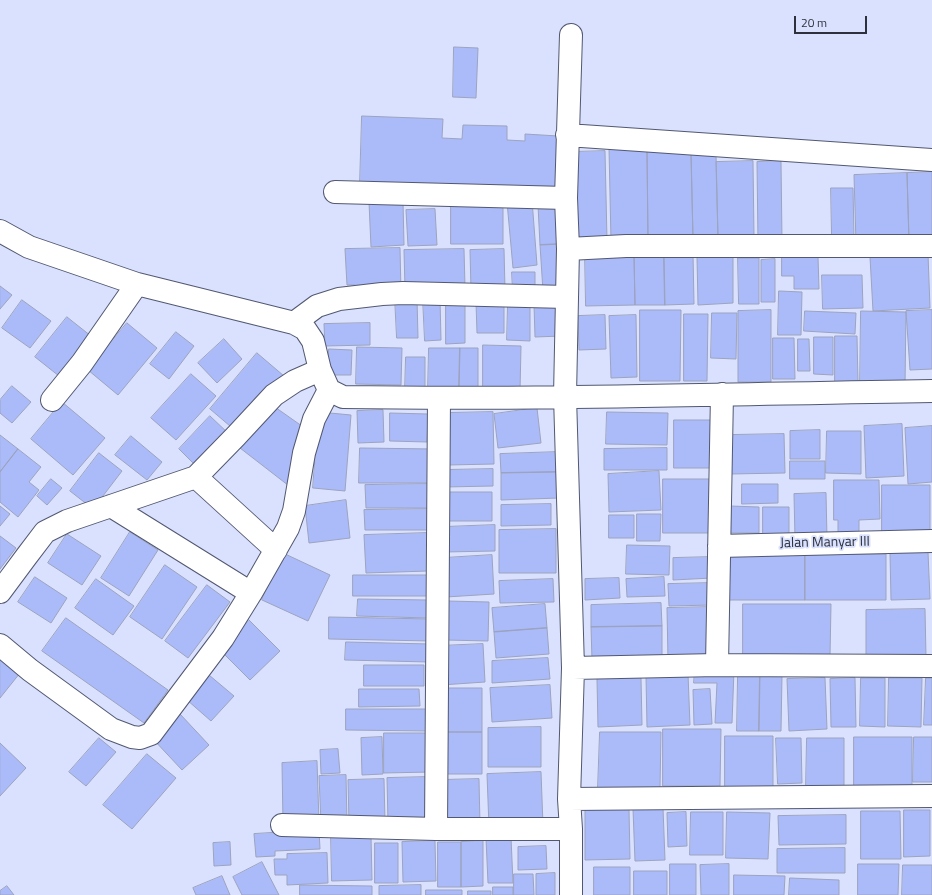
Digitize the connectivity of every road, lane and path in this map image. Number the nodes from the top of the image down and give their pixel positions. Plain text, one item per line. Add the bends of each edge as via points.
1 (571, 35) dead end
2 (567, 135) junction
3 (932, 160) edge
4 (335, 192) dead end
5 (566, 198) junction
6 (0, 231) edge
7 (932, 246) edge
8 (568, 249) junction
9 (137, 284) junction
10 (567, 297) junction
11 (294, 323) junction
12 (324, 380) junction
13 (932, 391) edge
14 (722, 394) junction
15 (565, 396) junction
16 (439, 398) junction
17 (52, 400) dead end
18 (196, 477) junction
19 (111, 506) junction
20 (932, 541) edge
21 (719, 546) junction
22 (276, 550) junction
23 (0, 592) edge
24 (251, 593) junction
25 (0, 645) edge
26 (717, 666) junction
27 (932, 666) edge
28 (573, 668) junction
29 (932, 796) edge
30 (569, 799) junction
31 (282, 825) dead end
32 (436, 829) junction
33 (571, 829) junction
34 (571, 895) edge

1 - 2 street
2 - 3 street
2 - 5 street
4 - 5 street
5 - 8 street
6 - 9 street via 29,247
7 - 8 street via 626,246
8 - 10 street
9 - 11 street
9 - 17 street via 82,363
10 - 11 street via 382,294 339,299 317,306
10 - 15 street
11 - 12 street via 305,329 313,341
12 - 16 street via 343,397
12 - 18 street via 295,381 274,395
12 - 22 street via 304,453 294,511
13 - 14 street
14 - 15 street
14 - 21 street
15 - 16 street
15 - 28 street
16 - 32 street
18 - 19 street
18 - 22 street
19 - 23 street via 67,521 46,532
19 - 24 street
20 - 21 street, Jalan Manyar III
21 - 26 street
22 - 24 street
24 - 25 street via 223,638 151,734 140,738 111,729
26 - 27 street
26 - 28 street
28 - 30 street
29 - 30 street
30 - 33 street
31 - 32 street
32 - 33 street
33 - 34 street

